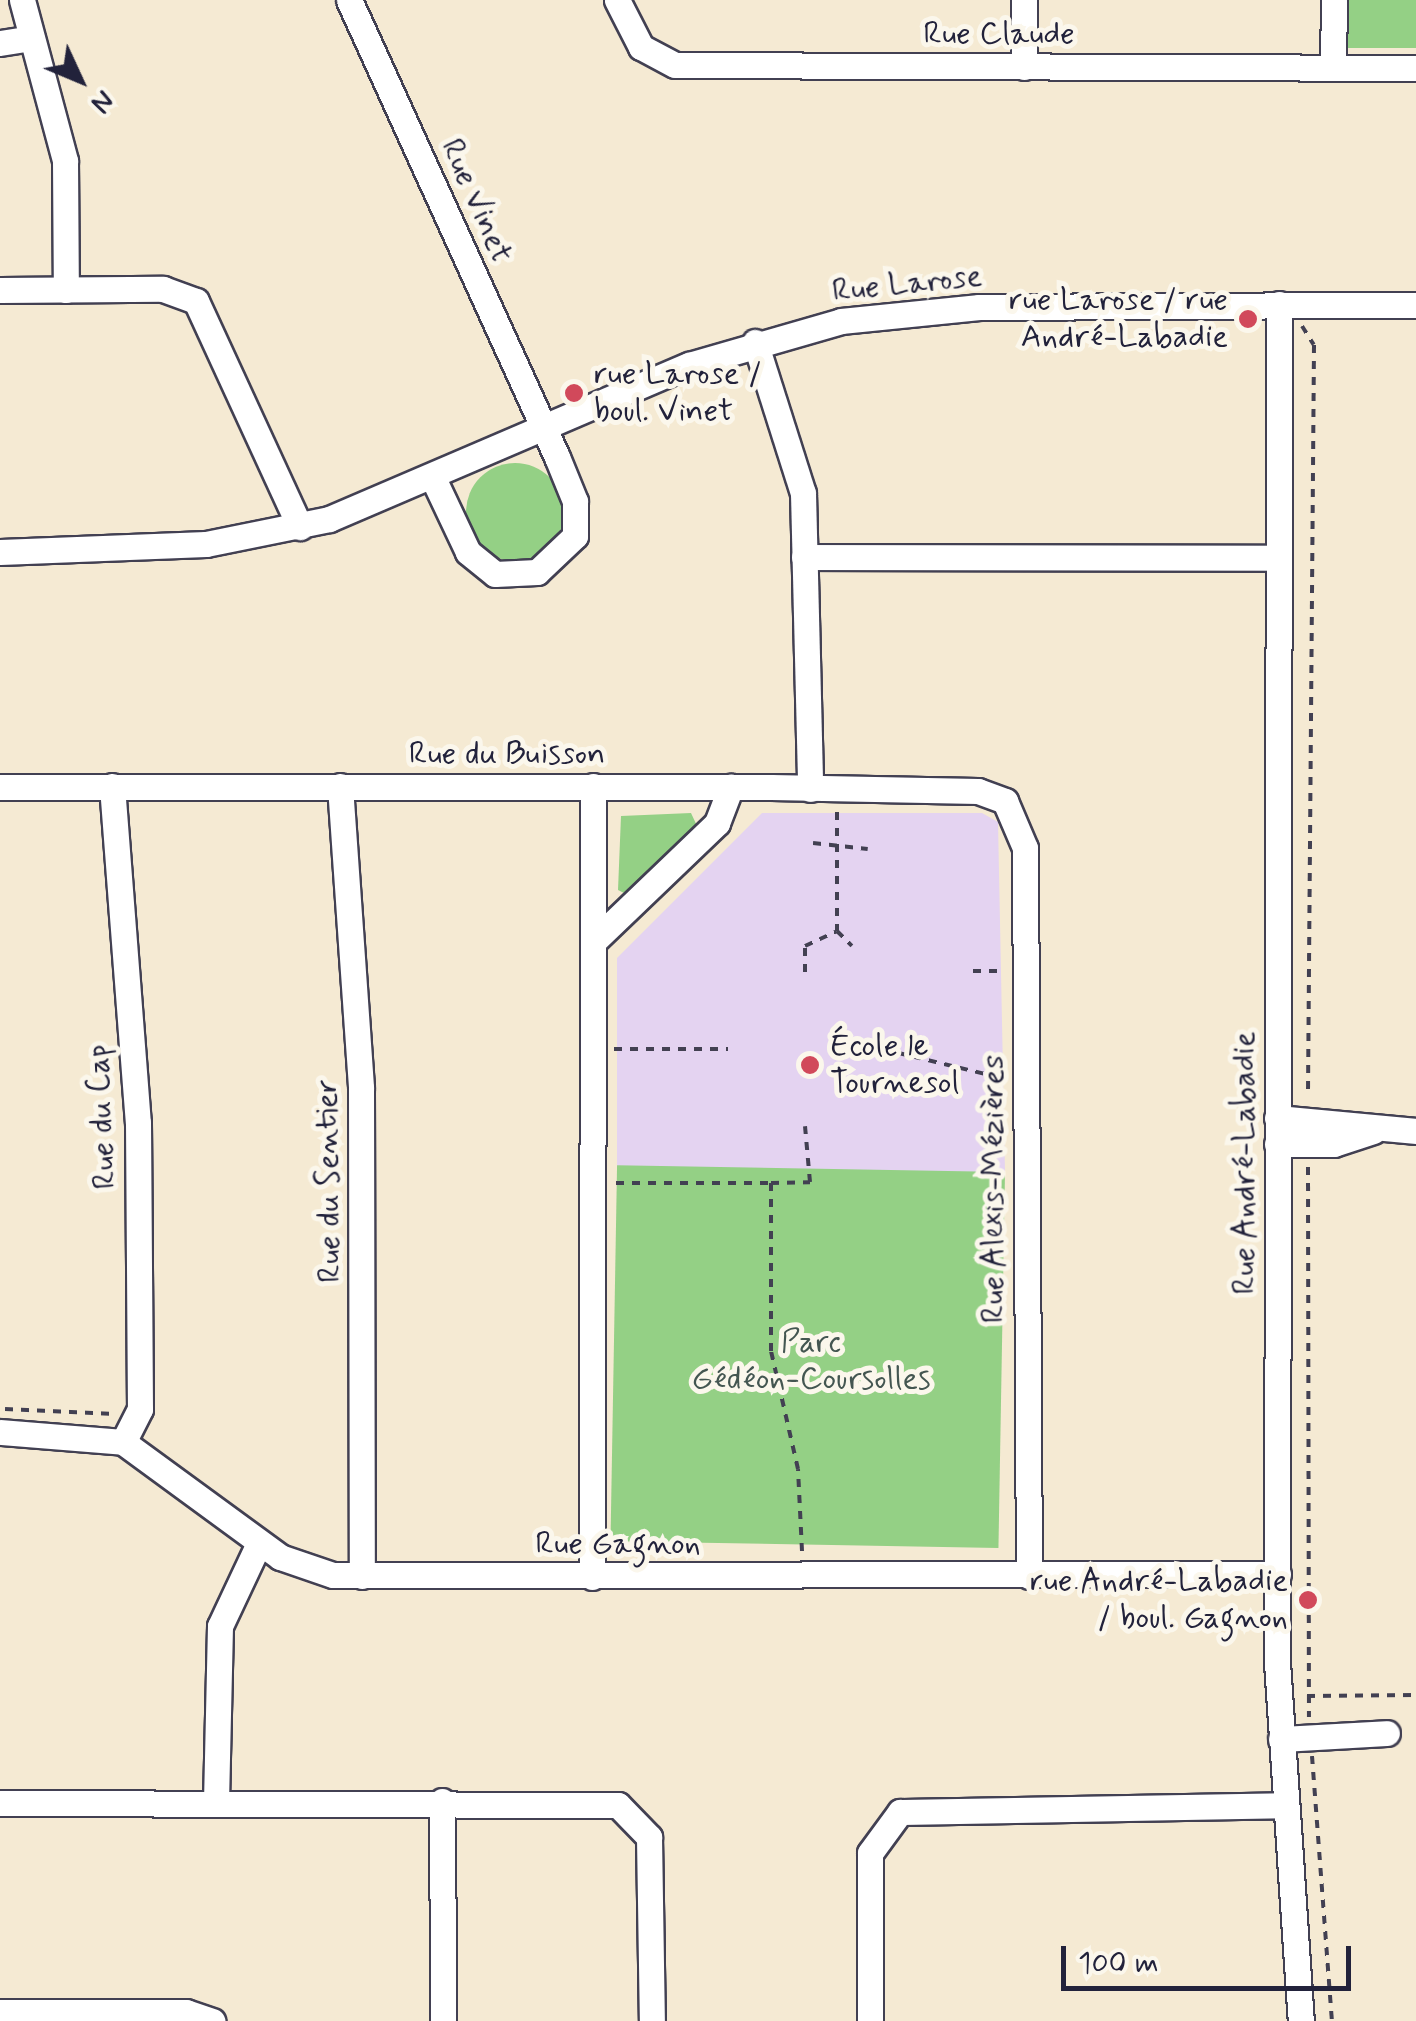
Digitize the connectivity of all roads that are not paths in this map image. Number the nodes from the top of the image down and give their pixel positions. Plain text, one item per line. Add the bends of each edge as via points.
1 (22, 0) edge
2 (349, 0) edge
3 (617, 0) edge
4 (1024, 0) edge
5 (1334, 0) edge
6 (32, 38) junction
7 (0, 43) edge
8 (1024, 66) junction
9 (1332, 68) junction
10 (1416, 68) edge
11 (0, 290) edge
12 (66, 290) junction
13 (1280, 304) junction
14 (1416, 305) edge
15 (755, 342) junction
16 (544, 430) junction
17 (434, 480) junction
18 (300, 527) junction
19 (0, 552) edge
20 (804, 557) junction
21 (1289, 564) junction
22 (0, 786) edge
23 (112, 786) junction
24 (340, 786) junction
25 (593, 786) junction
26 (732, 787) junction
27 (810, 788) junction
28 (1010, 805) joint
29 (593, 942) junction
30 (1277, 1118) junction
31 (1373, 1131) junction
32 (1416, 1131) edge
33 (1277, 1144) junction
34 (0, 1432) edge
35 (123, 1442) junction
36 (259, 1542) junction
37 (1278, 1574) junction
38 (362, 1576) junction
39 (1029, 1576) junction
40 (592, 1577) junction
41 (1387, 1733) dead end
42 (1280, 1739) junction
43 (442, 1801) junction
44 (0, 1802) edge
45 (216, 1802) junction
46 (1285, 1806) junction
47 (17, 2015) edge
48 (212, 2021) edge
49 (443, 2021) edge
50 (652, 2021) edge
51 (870, 2021) edge
52 (1301, 2021) edge

1 - 6 street
2 - 16 street, Rue Vinet
3 - 8 street, Rue Claude via 641,47 675,65
4 - 8 street
5 - 9 street
6 - 7 street
6 - 12 street via 66,169
8 - 9 street, Rue Claude
9 - 10 street, Rue Claude
11 - 12 street
12 - 18 street via 170,290 201,306
13 - 14 street, Rue Larose
13 - 15 street, Rue Larose via 934,310
13 - 21 street, Rue André-Labadie
15 - 16 street, Rue Larose
15 - 20 street via 800,470
16 - 17 street, Rue Larose
16 - 17 street via 578,526 562,556 536,572 502,576 476,562
17 - 18 street, Rue Larose
18 - 19 street, Rue Larose via 206,544
20 - 21 street
20 - 27 street
21 - 30 street, Rue André-Labadie
22 - 23 street, Rue du Buisson
23 - 24 street, Rue du Buisson
23 - 35 street, Rue du Cap via 138,1123 140,1409
24 - 25 street, Rue du Buisson
24 - 38 street, Rue du Sentier via 362,1123
25 - 26 street, Rue du Buisson
25 - 29 street
26 - 27 street, Rue du Buisson
26 - 29 street via 716,824
27 - 28 street, Rue du Buisson via 978,791
28 - 39 street, Rue Alexis-Mézières via 1024,830 1026,876
29 - 40 street
30 - 31 street
30 - 33 street, Rue André-Labadie
31 - 32 street
31 - 33 street via 1334,1144
33 - 37 street, Rue André-Labadie
34 - 35 street
35 - 36 street, Rue Gagnon
36 - 38 street, Rue Gagnon via 303,1568
36 - 45 street via 220,1626
37 - 39 street, Rue Gagnon
37 - 42 street, Rue André-Labadie
38 - 40 street, Rue Gagnon
39 - 40 street, Rue Gagnon
41 - 42 street
42 - 46 street, Rue André-Labadie
43 - 45 street
43 - 49 street
43 - 50 street via 605,1803 635,1815 651,1856
44 - 45 street
46 - 51 street via 900,1812 870,1852
46 - 52 street, Rue André-Labadie
47 - 48 street via 186,2012

